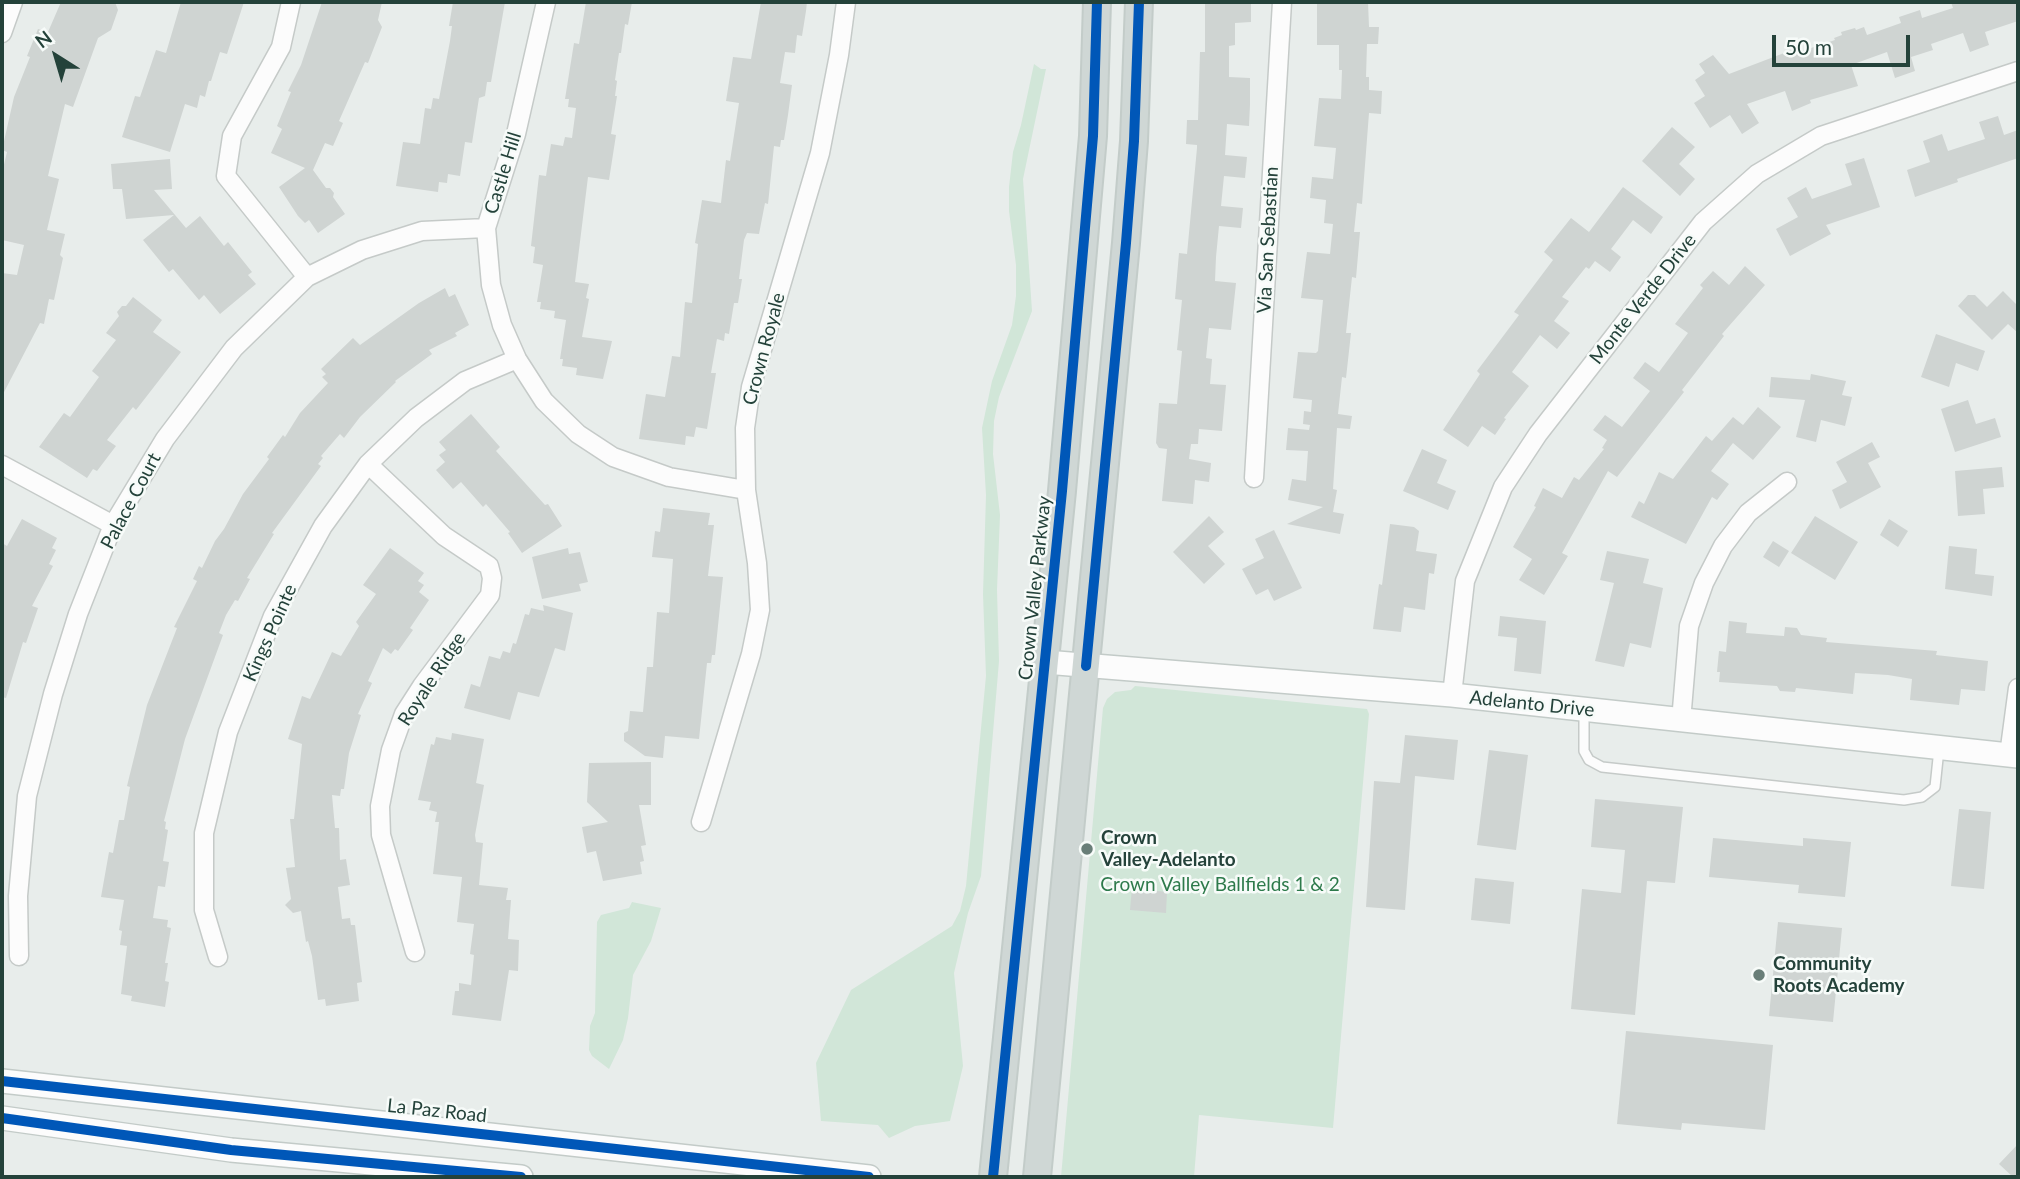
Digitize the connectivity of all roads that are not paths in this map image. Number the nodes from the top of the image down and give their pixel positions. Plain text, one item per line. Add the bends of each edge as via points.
1 (13, 2) edge
2 (291, 2) edge
3 (546, 2) edge
4 (846, 2) edge
5 (1097, 2) edge
6 (1139, 2) edge
7 (1282, 2) edge
8 (2, 33) edge
9 (2018, 71) edge
10 (486, 228) junction
11 (307, 277) junction
12 (517, 359) junction
13 (369, 464) junction
14 (2, 465) edge
15 (1254, 478) dead end
16 (1787, 482) dead end
17 (746, 490) junction
18 (113, 525) junction
19 (1045, 662) junction
20 (1086, 666) junction
21 (2018, 688) edge
22 (1452, 695) junction
23 (1584, 710) junction
24 (1681, 721) junction
25 (1939, 747) junction
26 (2014, 755) edge
27 (701, 822) dead end
28 (415, 952) dead end
29 (19, 956) dead end
30 (218, 957) dead end
31 (2, 1081) edge
32 (2, 1118) edge
33 (521, 1177) edge
34 (869, 1177) edge
35 (993, 1177) edge
36 (1037, 1177) edge

1 - 8 street
2 - 11 street via 281,47 232,136 226,176
3 - 10 street, Castle Hill via 516,134
4 - 17 street, Crown Royale via 820,153 751,387 745,428
5 - 19 main road, Crown Valley Parkway via 1093,136
6 - 20 main road via 1129,205
7 - 15 street, Via San Sebastian
9 - 22 street, Monte Verde Drive via 1821,136 1757,174 1703,222 1538,434 1503,487 1465,581
10 - 11 street, Palace Court via 422,232 362,250
10 - 12 street, Castle Hill via 491,285
11 - 18 street, Palace Court via 234,348 165,439
12 - 13 street, Kings Pointe via 465,381 416,418
12 - 17 street, Castle Hill via 544,401 578,434 613,457 669,477
13 - 28 street, Royale Ridge via 444,536 489,566 492,578 490,595 404,714 391,750 380,806 381,835
13 - 30 street, Kings Pointe via 323,526 273,616 228,732 204,833 204,910
14 - 18 street
16 - 24 street via 1748,513 1704,583 1689,626
17 - 27 street, Crown Royale via 760,610
18 - 29 street, Palace Court via 78,614 27,796 18,896
19 - 20 main road, Adelanto Drive
19 - 35 main road, Crown Valley Parkway
20 - 22 main road, Adelanto Drive
20 - 36 main road
21 - 26 street
22 - 23 main road, Adelanto Drive
23 - 24 main road, Adelanto Drive
23 - 25 lane via 1584,751 1602,767 1904,800 1922,797 1935,787
24 - 25 main road, Adelanto Drive
25 - 26 main road, Adelanto Drive
31 - 34 main road, La Paz Road
32 - 33 main road via 231,1150

